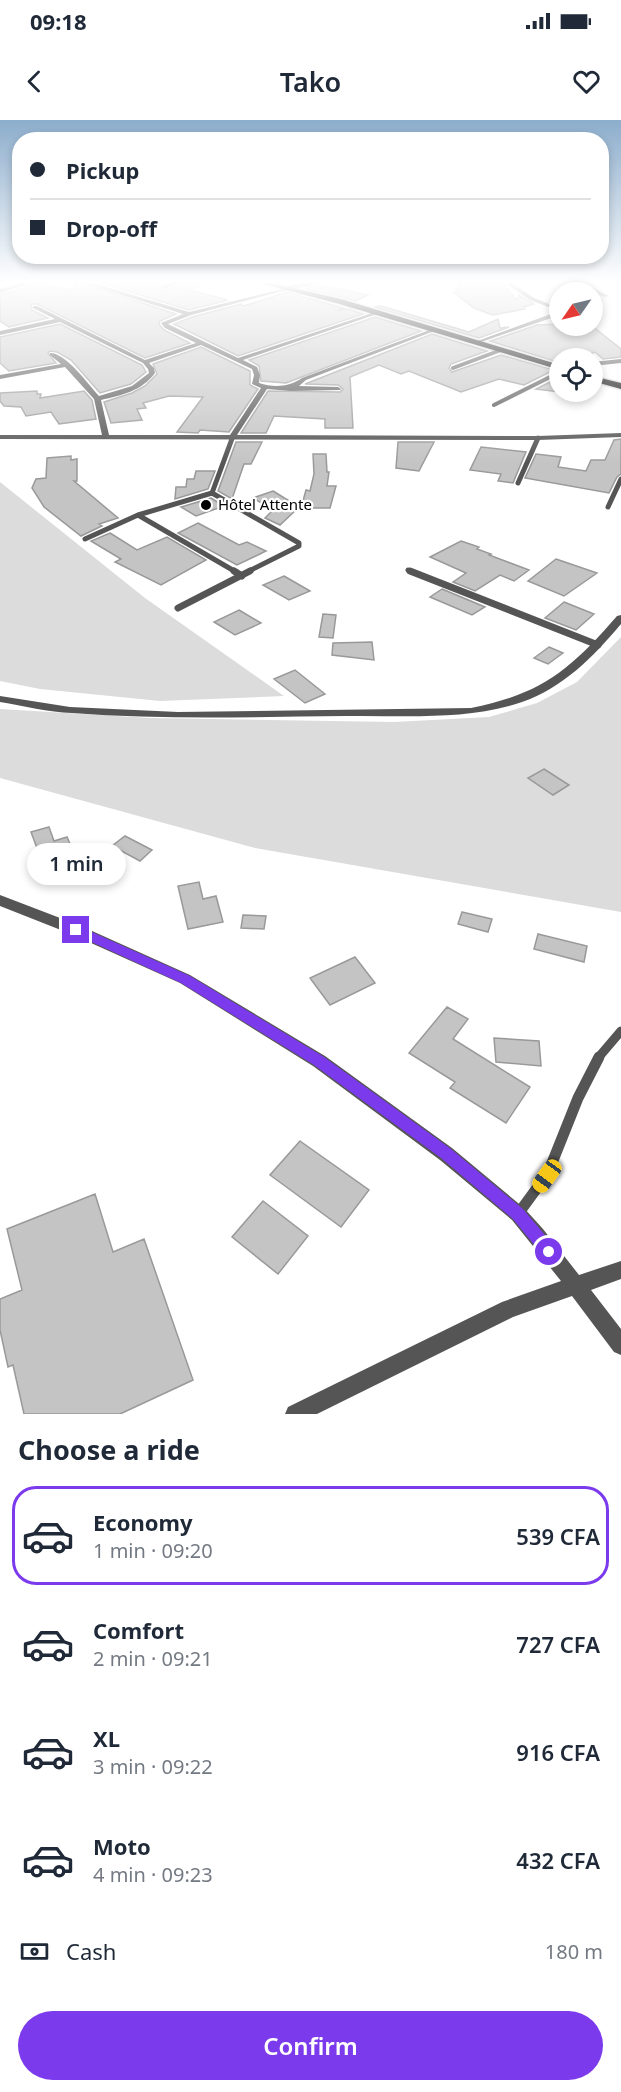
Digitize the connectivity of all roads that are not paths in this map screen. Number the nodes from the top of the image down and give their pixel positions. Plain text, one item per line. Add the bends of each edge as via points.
1 (107, 343) edge
2 (200, 343) edge
3 (201, 343) edge
4 (286, 343) edge
5 (398, 343) edge
6 (478, 343) edge
7 (501, 350) junction
8 (52, 354) dead end
9 (237, 360) junction
10 (621, 361) edge
11 (145, 362) junction
12 (603, 363) edge
13 (67, 365) junction
14 (549, 366) edge
15 (453, 368) dead end
16 (0, 376) edge
17 (549, 376) edge
18 (603, 381) edge
19 (621, 386) edge
20 (265, 387) junction
21 (291, 389) junction
22 (338, 390) dead end
23 (96, 399) junction
24 (494, 405) dead end
25 (621, 435) edge
26 (233, 436) junction
27 (0, 437) edge
28 (106, 437) junction
29 (538, 438) junction
30 (621, 479) edge
31 (518, 483) dead end
32 (212, 493) junction
33 (608, 507) dead end
34 (138, 515) junction
35 (85, 539) dead end
36 (408, 570) dead end
37 (242, 576) junction
38 (178, 608) dead end
39 (621, 618) edge
40 (598, 645) junction
41 (0, 699) edge
42 (0, 900) edge
43 (621, 1031) edge
44 (518, 1214) junction
45 (621, 1270) edge
46 (575, 1286) junction
47 (621, 1345) edge
48 (295, 1414) edge

1 - 11 street
2 - 11 street
3 - 9 street
4 - 9 street
5 - 21 street via 304,379
6 - 7 main road
7 - 14 main road
7 - 15 lane
8 - 13 street
9 - 20 street via 255,368 255,384
10 - 12 street
11 - 23 street via 152,373 148,380
13 - 16 street
13 - 23 street
17 - 24 lane
18 - 19 main road
20 - 21 street
20 - 26 street
21 - 22 street
23 - 28 street
25 - 29 street
26 - 28 street
26 - 29 street
26 - 32 lane
27 - 28 street
29 - 31 lane
30 - 33 lane
32 - 34 lane
32 - 37 lane via 299,543 296,549
34 - 35 lane
34 - 37 lane
36 - 40 lane
37 - 38 lane
39 - 40 street
40 - 41 street via 555,682 531,696 471,711 178,715 70,710
42 - 44 street via 185,979 319,1061 446,1154
43 - 44 lane via 605,1046 574,1106 547,1176
44 - 46 street
45 - 46 street
46 - 47 street
46 - 48 street via 509,1309

